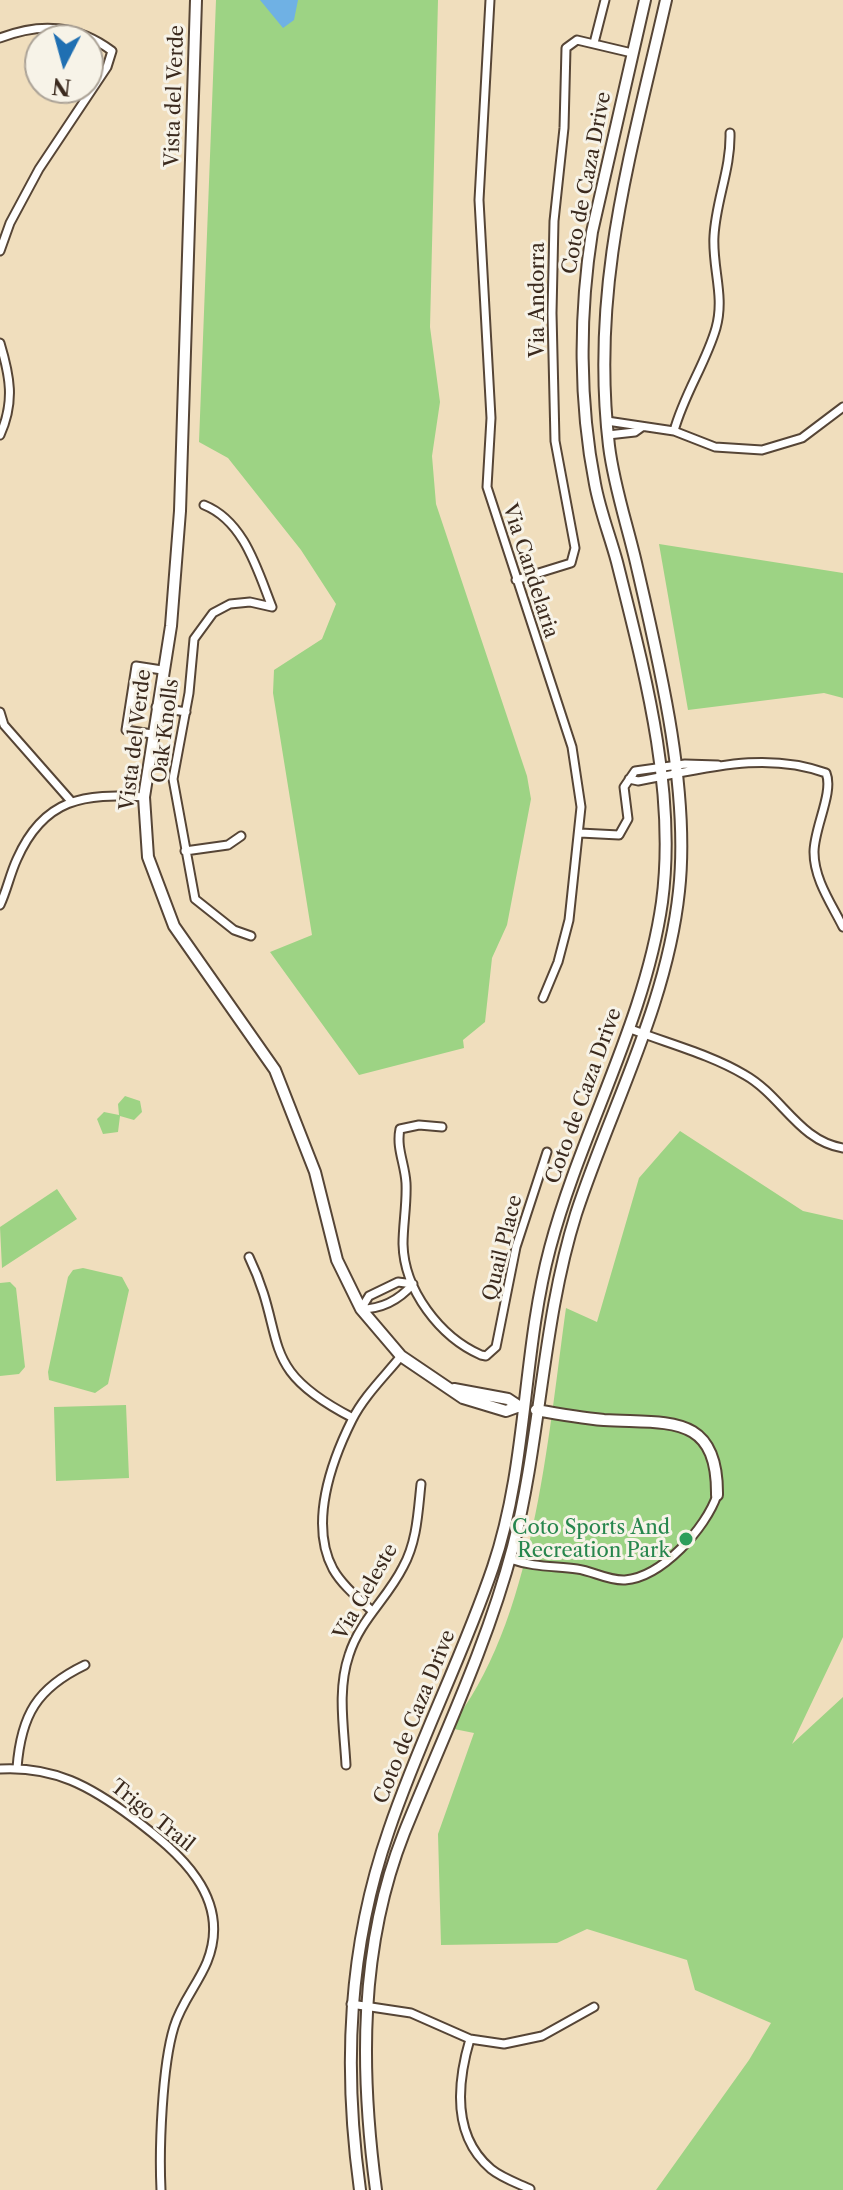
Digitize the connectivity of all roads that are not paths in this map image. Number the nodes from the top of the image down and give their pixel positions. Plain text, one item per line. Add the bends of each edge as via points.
1 (196, 0) edge
2 (490, 0) edge
3 (605, 0) edge
4 (645, 0) edge
5 (666, 0) edge
6 (0, 38) edge
7 (594, 43) junction
8 (632, 53) junction
9 (652, 58) junction
10 (730, 133) dead end
11 (0, 251) edge
12 (0, 343) edge
13 (843, 407) edge
14 (607, 421) junction
15 (642, 427) junction
16 (674, 431) junction
17 (0, 435) edge
18 (608, 435) junction
19 (204, 505) dead end
20 (516, 580) junction
21 (162, 670) junction
22 (156, 707) junction
23 (0, 712) edge
24 (186, 712) junction
25 (152, 734) junction
26 (675, 770) junction
27 (660, 772) junction
28 (144, 797) junction
29 (70, 800) junction
30 (580, 833) junction
31 (241, 836) dead end
32 (185, 851) junction
33 (0, 905) edge
34 (843, 927) edge
35 (251, 936) dead end
36 (543, 998) dead end
37 (628, 1028) junction
38 (644, 1034) junction
39 (442, 1127) dead end
40 (843, 1148) edge
41 (547, 1152) dead end
42 (249, 1257) dead end
43 (413, 1284) junction
44 (361, 1309) junction
45 (401, 1356) junction
46 (521, 1407) junction
47 (540, 1411) junction
48 (353, 1418) junction
49 (421, 1484) dead end
50 (717, 1495) joint
51 (510, 1559) junction
52 (371, 1610) junction
53 (85, 1665) dead end
54 (346, 1765) dead end
55 (17, 1768) junction
56 (0, 1769) edge
57 (351, 2004) junction
58 (367, 2006) junction
59 (594, 2007) dead end
60 (470, 2039) junction
61 (530, 2189) edge
62 (161, 2190) edge
63 (360, 2190) edge
64 (376, 2190) edge

1 - 21 main road, Vista del Verde via 180,511
2 - 20 street, Via Candelaria via 479,200 491,418 486,478
3 - 7 street
4 - 8 main road, Coto de Caza Drive
5 - 9 main road, Coto de Caza Drive
6 - 11 street via 51,27 81,32 112,51 107,67 20,202
7 - 8 street
7 - 20 street, Via Andorra via 577,40 566,48 554,221 555,441 575,548 571,563
8 - 9 main road
8 - 27 main road, Coto de Caza Drive via 586,268 583,383 597,492 617,561
9 - 14 main road, Coto de Caza Drive via 608,265
10 - 16 street via 731,158 713,237 719,315
12 - 17 street via 10,375 8,416
13 - 16 street via 802,438 762,450 715,447
14 - 15 street
14 - 18 main road, Coto de Caza Drive
15 - 16 street
15 - 18 street
18 - 26 main road, Coto de Caza Drive
19 - 24 street, Oak Knolls via 232,522 272,607 230,604 207,619 194,639
20 - 30 street, Via Candelaria via 572,747 579,779
21 - 22 main road, Vista del Verde
21 - 25 street via 136,666 126,730
22 - 24 street
22 - 25 main road, Vista del Verde
23 - 29 street via 4,725
24 - 32 street, Oak Knolls via 173,779
25 - 28 main road, Vista del Verde
26 - 27 street
26 - 34 street via 770,761 826,773 829,786 816,829 815,869
26 - 38 main road, Coto de Caza Drive via 680,887 670,947
27 - 30 street via 635,771 629,779 624,787 628,819 619,835
27 - 37 main road, Coto de Caza Drive via 665,830 662,901 650,963
28 - 29 street via 102,794
28 - 44 main road, Vista del Verde via 148,857 174,926 275,1070 315,1172 337,1260
29 - 33 street via 30,836
30 - 36 street, Via Candelaria via 569,920
31 - 32 street via 228,845
32 - 35 street, Oak Knolls via 195,899 234,930
37 - 38 street
37 - 46 main road, Coto de Caza Drive via 549,1251
38 - 40 street via 744,1074 811,1137
38 - 47 main road, Coto de Caza Drive via 576,1216
39 - 43 street via 400,1129 397,1142 406,1181 403,1248
41 - 43 street, Quail Place via 522,1225 492,1352 486,1356 471,1350 444,1329
42 - 48 street via 261,1282 276,1350 291,1376
43 - 44 street via 403,1296 376,1309
43 - 44 street via 398,1282 369,1296
44 - 45 main road, Vista del Verde
45 - 46 main road, Vista del Verde via 454,1389 508,1399
45 - 48 street
46 - 47 main road, Vista del Verde
46 - 57 main road, Coto de Caza Drive via 513,1489 494,1565 388,1831 365,1919
47 - 50 main road, Vista del Verde via 686,1427 710,1448
47 - 51 main road, Coto de Caza Drive
48 - 52 street via 329,1483 323,1534 333,1569
49 - 52 street, Via Celeste via 412,1548
50 - 51 street via 710,1517 684,1545 627,1580
51 - 58 main road, Coto de Caza Drive via 404,1834 379,1920
52 - 54 street, Via Celeste via 348,1657 343,1681
53 - 55 street via 50,1684 36,1701 19,1741
55 - 56 street, Trigo Trail
55 - 62 street, Trigo Trail via 62,1775 98,1792 175,1851 207,1896 213,1925 208,1960 175,2023 170,2044
57 - 58 street
57 - 63 main road, Coto de Caza Drive via 349,2077
58 - 60 street via 411,2013
58 - 64 main road, Coto de Caza Drive via 366,2103
59 - 60 street via 526,2042
60 - 61 street via 460,2087 465,2128 492,2170

